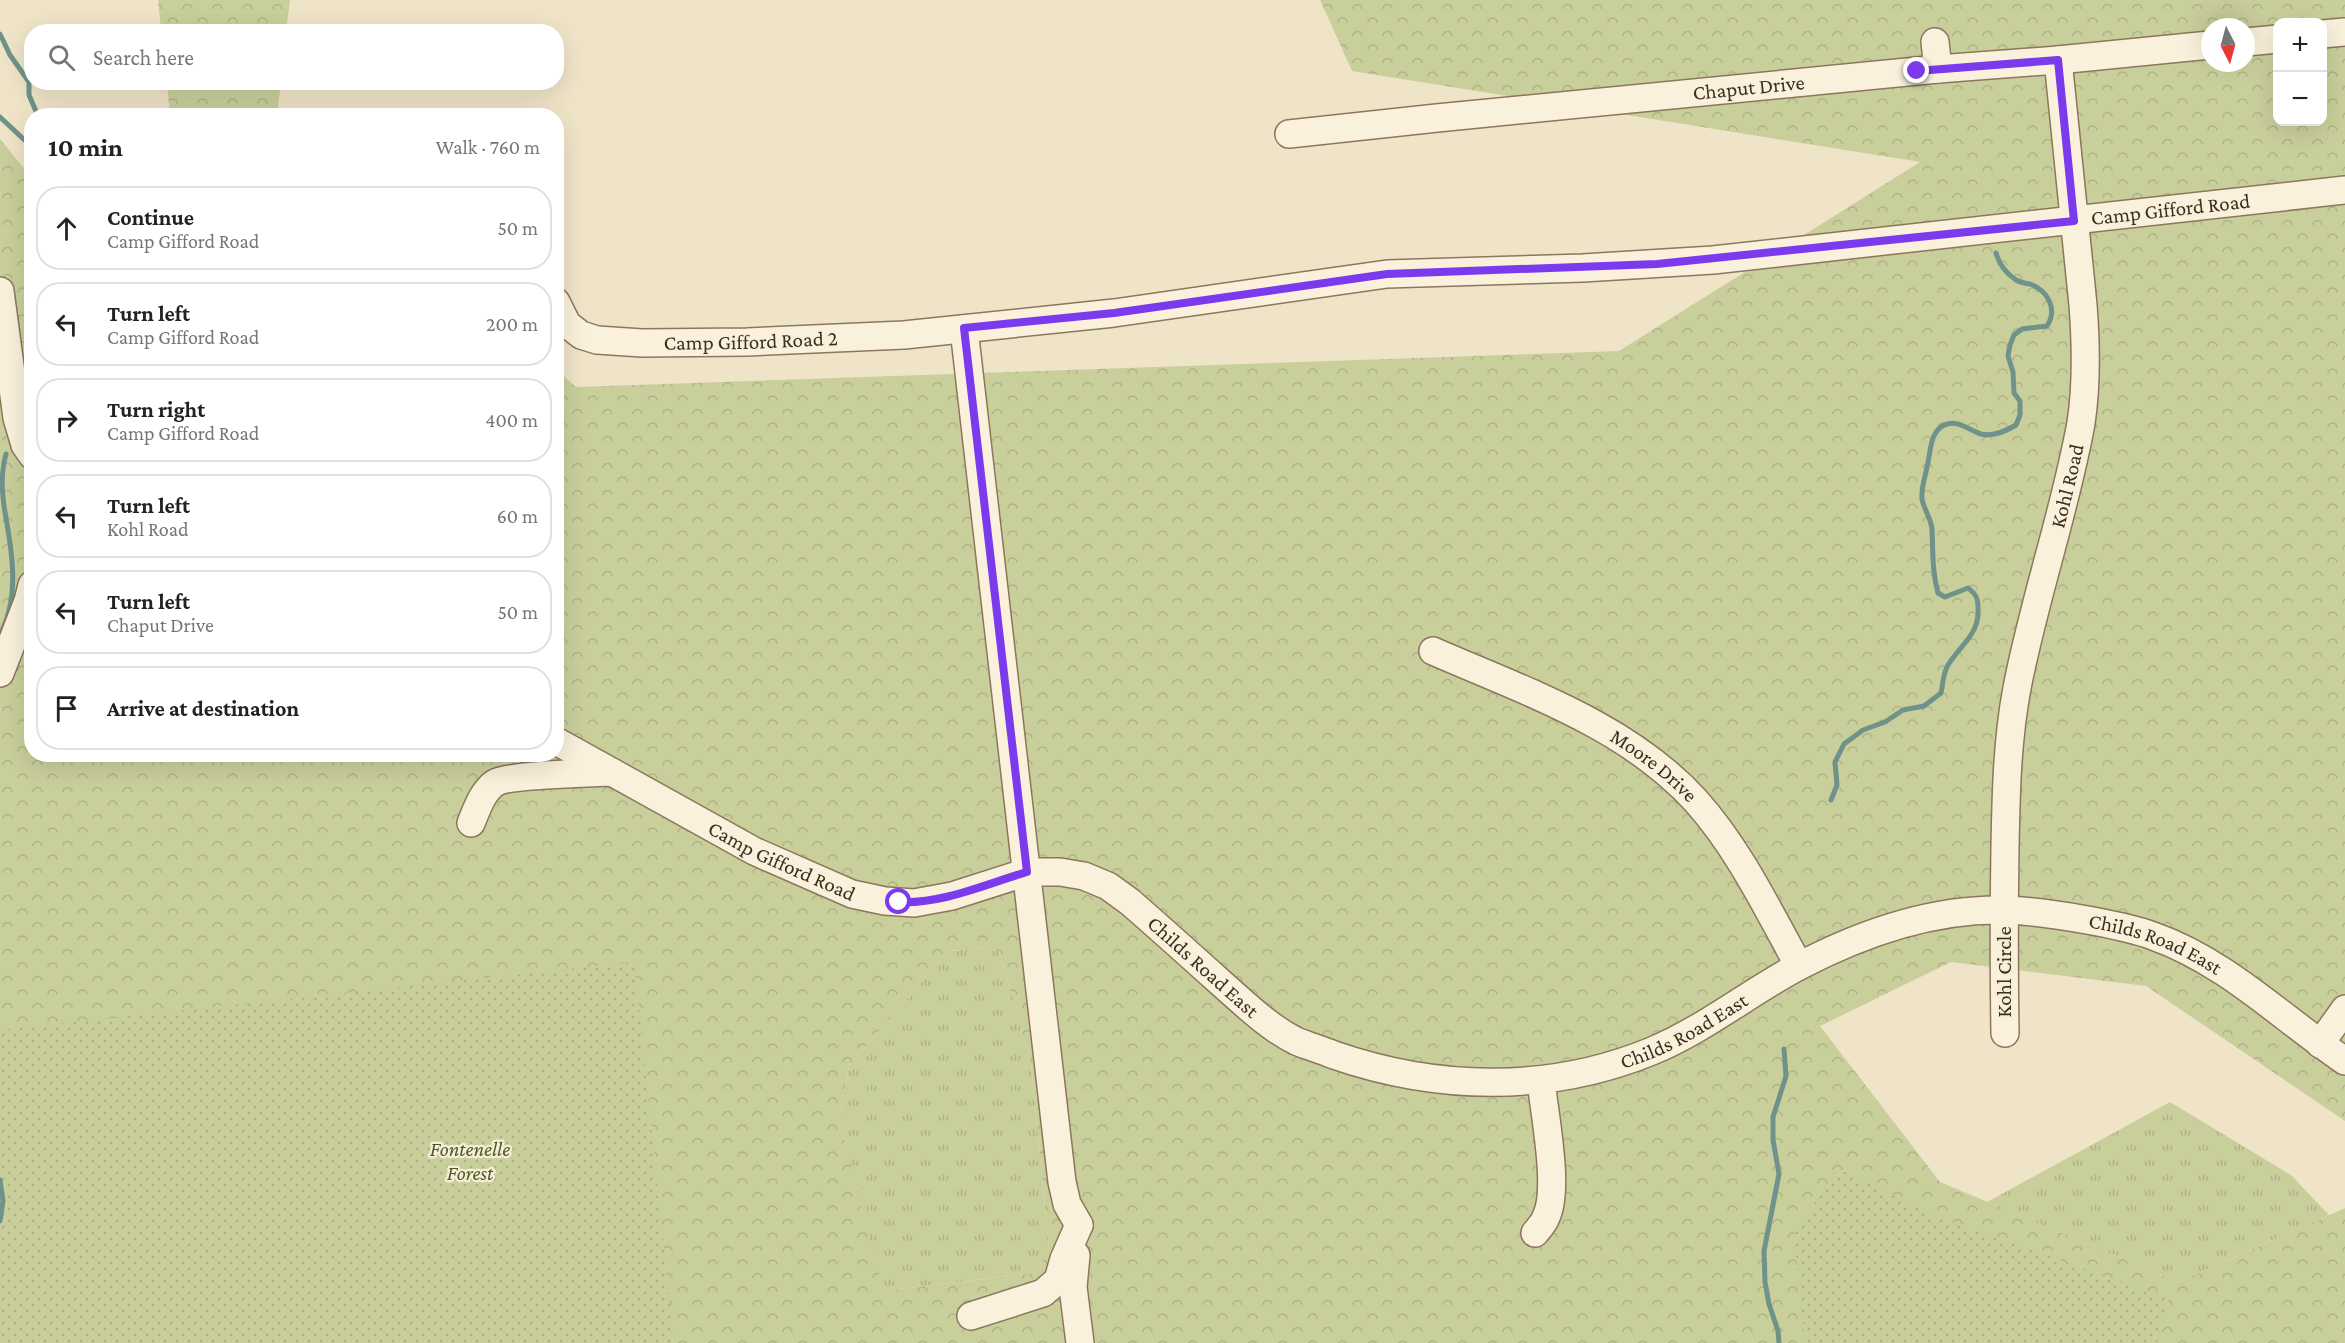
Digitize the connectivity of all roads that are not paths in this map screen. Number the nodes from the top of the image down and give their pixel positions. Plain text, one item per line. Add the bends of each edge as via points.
1 (2345, 32) edge
2 (2327, 34) edge
3 (2273, 39) edge
4 (2255, 41) edge
5 (1935, 42) dead end
6 (2201, 46) edge
7 (2058, 60) junction
8 (1938, 69) junction
9 (1289, 134) dead end
10 (2345, 190) edge
11 (2074, 221) junction
12 (0, 291) edge
13 (564, 318) edge
14 (964, 328) junction
15 (24, 442) edge
16 (24, 609) edge
17 (1433, 651) dead end
18 (0, 673) edge
19 (564, 746) edge
20 (611, 772) junction
21 (471, 823) dead end
22 (1027, 872) junction
23 (2004, 910) junction
24 (1799, 966) junction
25 (2345, 1010) edge
26 (2005, 1033) dead end
27 (2320, 1044) junction
28 (2345, 1061) edge
29 (1541, 1080) junction
30 (1079, 1225) junction
31 (1535, 1233) dead end
32 (971, 1316) dead end
33 (1080, 1343) edge

1 - 2 street
3 - 4 street
5 - 8 street
6 - 7 street, Chaput Drive
7 - 8 street, Chaput Drive
7 - 11 street, Kohl Road
8 - 9 street, Chaput Drive
10 - 11 street, Camp Gifford Road
11 - 14 street, Camp Gifford Road via 1657,264 1387,274 1114,313
11 - 23 street, Kohl Road via 2086,342 2081,422 2027,638 2010,731
12 - 15 street via 17,418
13 - 14 street, Camp Gifford Road 2 via 581,335 642,343 881,336
14 - 22 street
16 - 18 street
17 - 24 street, Moore Drive via 1590,722 1673,778 1730,846
19 - 20 street, Camp Gifford Road
20 - 21 street via 496,782 480,800
20 - 22 street, Camp Gifford Road via 754,851 852,894 914,903 952,896
22 - 29 street, Childs Road East via 1084,876 1108,886 1261,1018 1296,1040 1396,1073 1465,1082
22 - 30 street via 1062,1182 1067,1204
23 - 24 street, Childs Road East via 1948,914 1900,925 1852,941
23 - 26 street, Kohl Circle
23 - 27 street, Childs Road East via 2103,923 2151,935 2189,951
24 - 29 street, Childs Road East via 1655,1050 1610,1066
25 - 27 street
27 - 28 street, Childs Road East
29 - 31 street via 1552,1198 1547,1217
30 - 32 street via 1058,1280 1042,1293
30 - 33 street via 1073,1287

